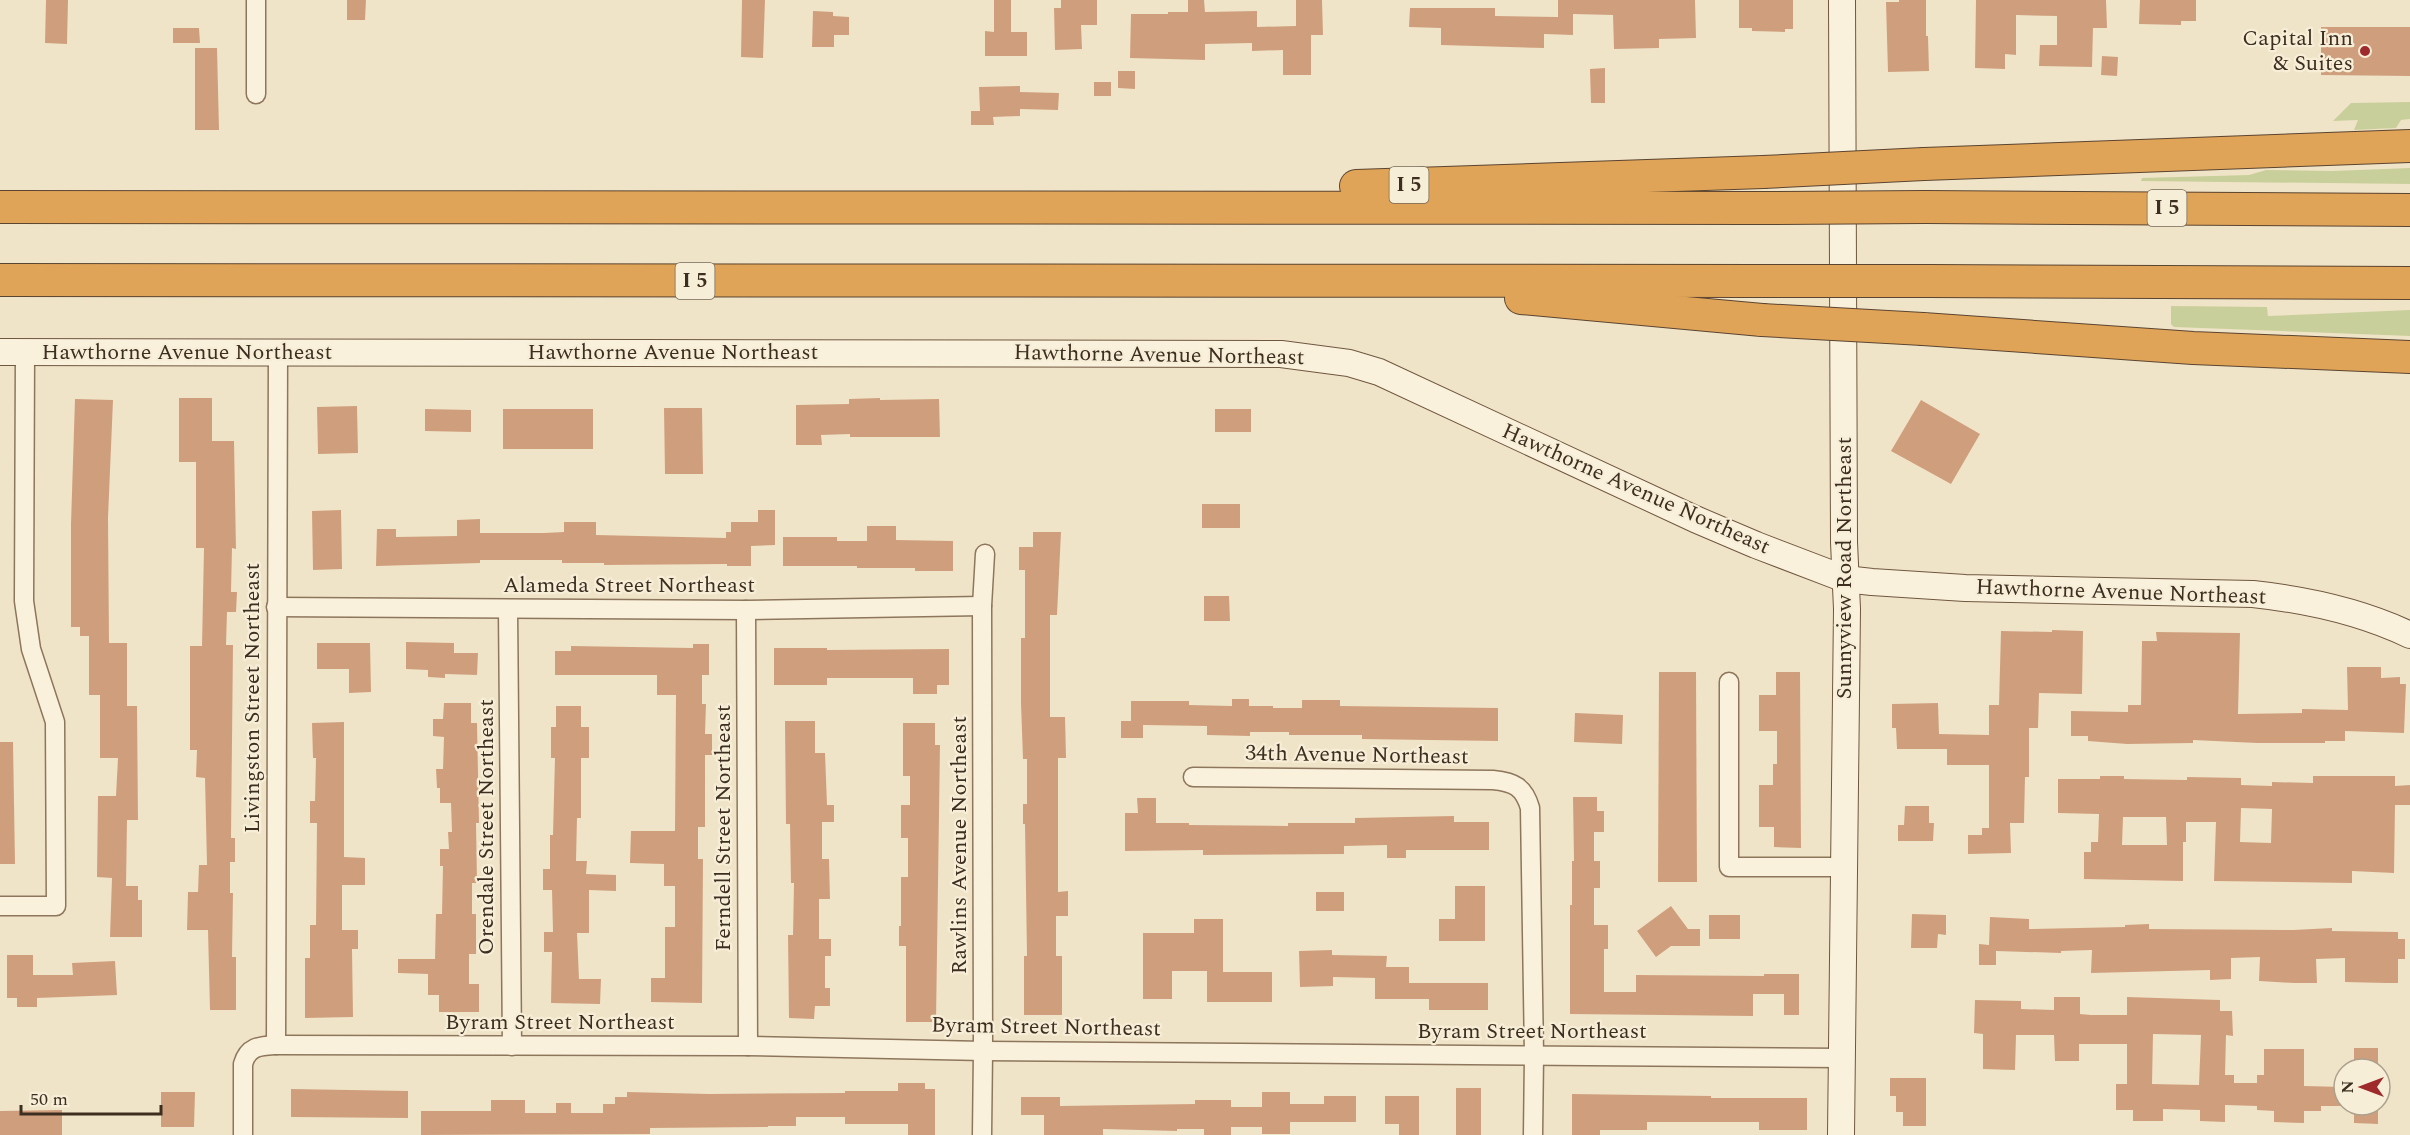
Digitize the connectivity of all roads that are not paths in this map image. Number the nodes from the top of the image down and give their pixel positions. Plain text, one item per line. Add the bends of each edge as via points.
1 (256, 0) edge
2 (1842, 0) edge
3 (256, 94) dead end
4 (2410, 146) edge
5 (0, 207) edge
6 (1056, 207) junction
7 (2410, 210) edge
8 (0, 280) edge
9 (1389, 281) junction
10 (2410, 283) edge
11 (12, 352) edge
12 (278, 352) junction
13 (2410, 357) edge
14 (985, 554) dead end
15 (1845, 579) junction
16 (982, 606) junction
17 (276, 607) junction
18 (508, 609) junction
19 (746, 610) junction
20 (2410, 635) edge
21 (1729, 682) dead end
22 (1193, 777) dead end
23 (1842, 867) junction
24 (0, 906) edge
25 (276, 1045) junction
26 (512, 1046) junction
27 (748, 1046) junction
28 (983, 1051) junction
29 (1534, 1055) junction
30 (1841, 1058) junction
31 (243, 1135) edge
32 (982, 1135) edge
33 (1533, 1135) edge
34 (1841, 1135) edge

1 - 3 street
2 - 15 main road, Sunnyview Road Northeast
4 - 6 highway, I 5, bridge via 1388,186 1225,187
5 - 6 highway, I 5
6 - 7 highway, I 5, bridge
8 - 9 highway, I 5
9 - 10 highway, I 5, bridge
9 - 13 highway, bridge via 1568,304 1762,320 2217,349
11 - 12 main road, Hawthorne Avenue Northeast
11 - 24 street via 24,601 31,649 54,722 56,906
12 - 15 main road, Hawthorne Avenue Northeast via 1301,355 1379,372 1695,519
12 - 17 street, Livingston Street Northeast
14 - 16 street, Rawlins Avenue Northeast
15 - 20 main road, Hawthorne Avenue Northeast via 1922,586 2264,595 2341,609
15 - 23 main road, Sunnyview Road Northeast
16 - 19 street, Alameda Street Northeast
16 - 28 street, Rawlins Avenue Northeast
17 - 18 street, Alameda Street Northeast
17 - 25 street, Livingston Street Northeast
18 - 19 street, Alameda Street Northeast
18 - 26 street, Orendale Street Northeast
19 - 27 street, Ferndell Street Northeast
21 - 23 street via 1729,867
22 - 29 street, 34th Avenue Northeast via 1493,780 1519,787 1530,808
23 - 30 main road, Sunnyview Road Northeast
25 - 26 street, Byram Street Northeast
25 - 31 street, Byram Street Northeast via 257,1046 246,1055
26 - 27 street, Byram Street Northeast
27 - 28 street, Byram Street Northeast
28 - 29 street, Byram Street Northeast
28 - 32 street, Rawlins Avenue Northeast
29 - 30 street, Byram Street Northeast
29 - 33 street
30 - 34 main road, Sunnyview Road Northeast

